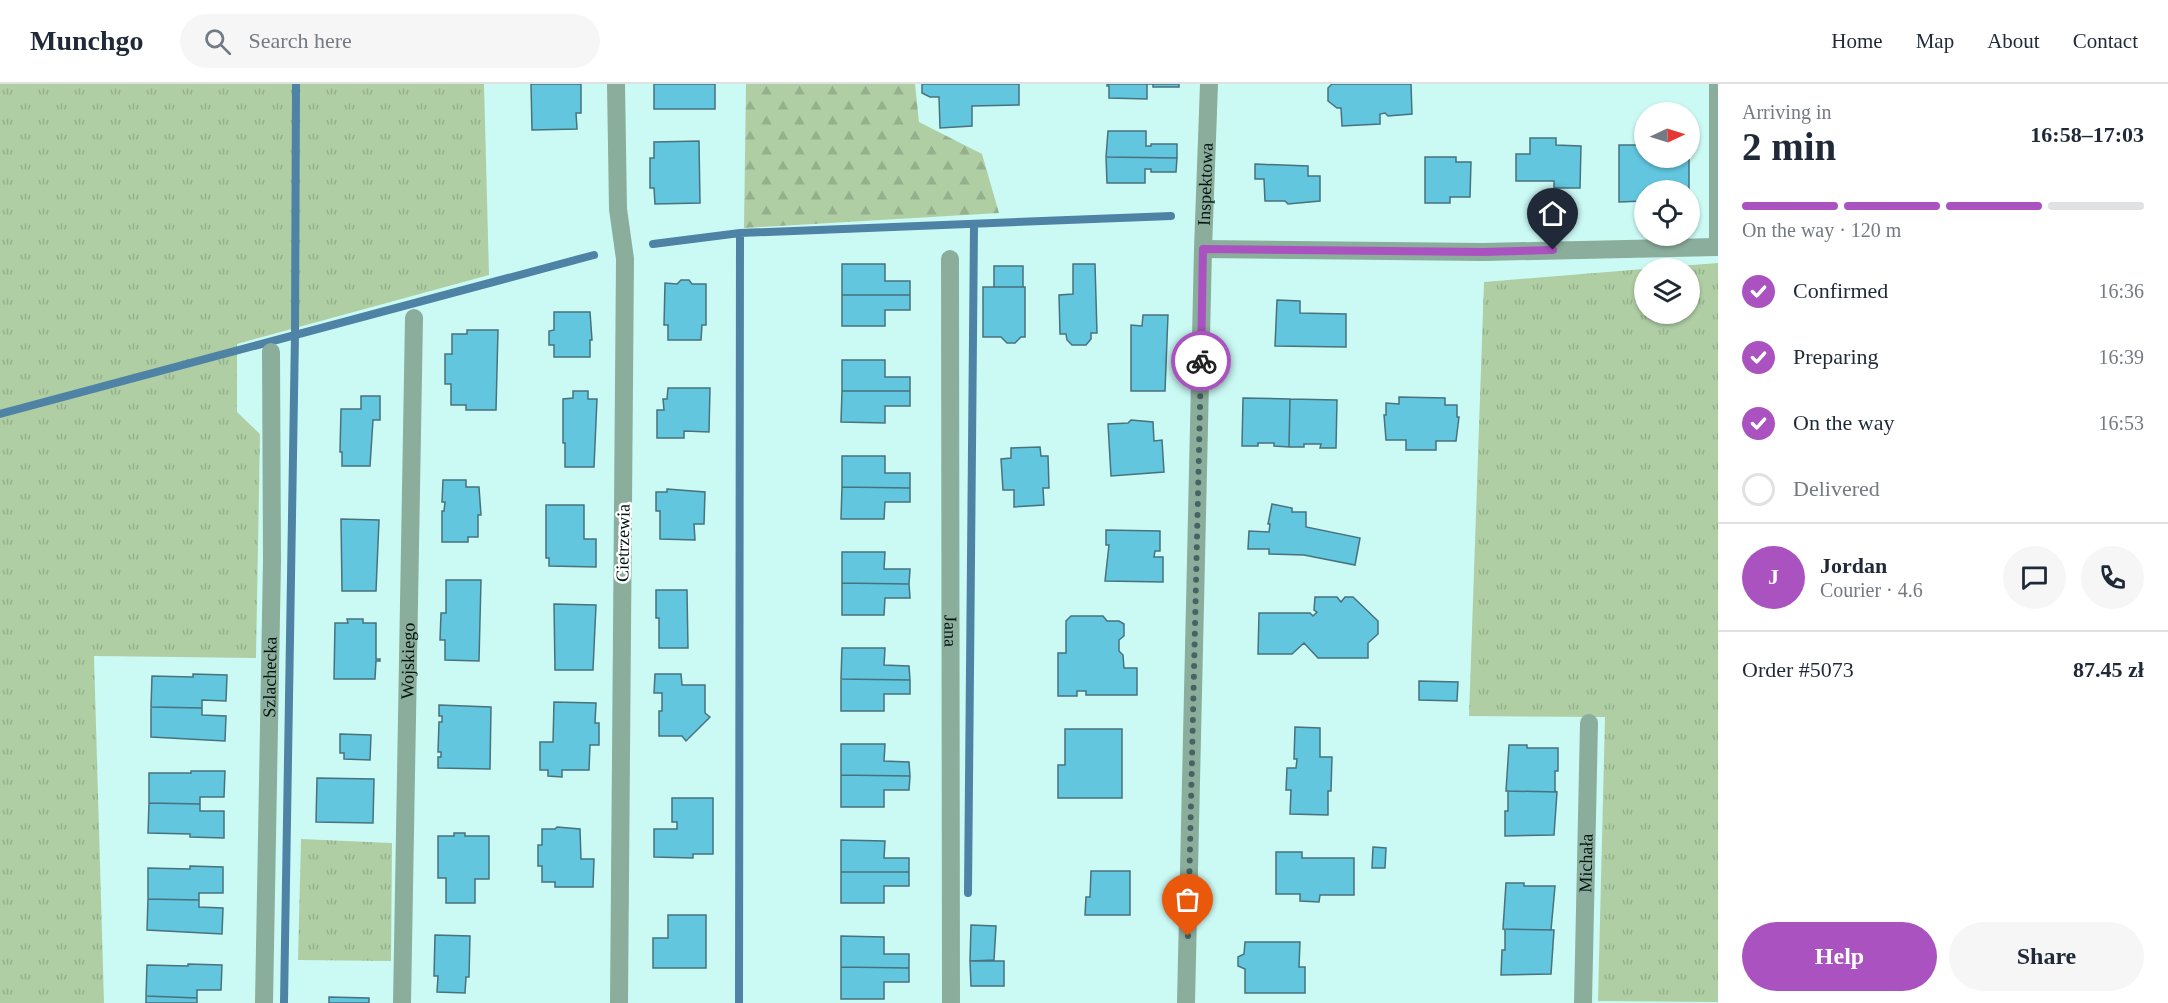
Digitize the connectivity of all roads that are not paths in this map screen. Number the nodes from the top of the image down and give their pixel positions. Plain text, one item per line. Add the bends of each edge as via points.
1 (616, 84) edge
2 (1209, 84) edge
3 (1717, 84) edge
4 (1717, 247) edge
5 (1203, 249) junction
6 (950, 259) dead end
7 (414, 318) dead end
8 (271, 352) dead end
9 (1589, 723) dead end
10 (264, 1003) edge
11 (402, 1003) edge
12 (619, 1003) edge
13 (951, 1003) edge
14 (1186, 1003) edge
15 (1583, 1003) edge

1 - 12 street, Cietrzewia via 618,209 626,259
2 - 5 street, Inspektowa
3 - 4 lane
4 - 5 street via 1483,252
5 - 14 street, Inspektowa
6 - 13 street, Jana
7 - 11 street, Wojskiego
8 - 10 street, Szlachecka via 272,560
9 - 15 street, Michała

